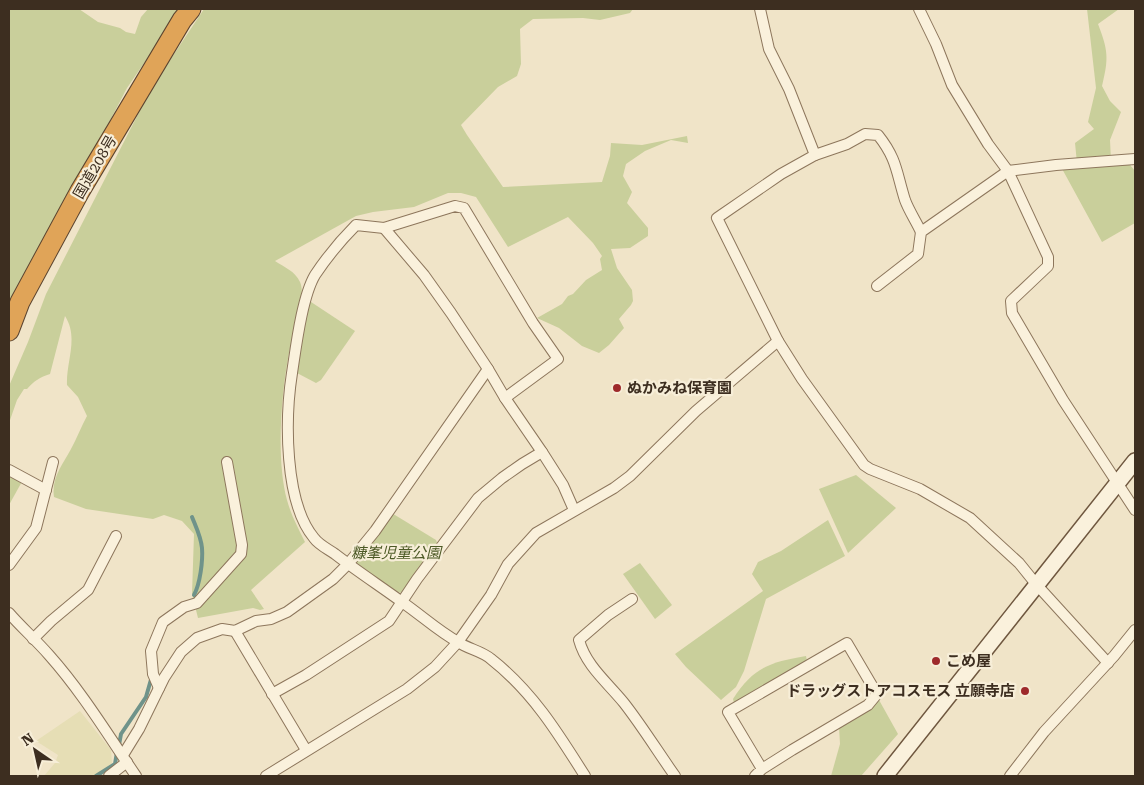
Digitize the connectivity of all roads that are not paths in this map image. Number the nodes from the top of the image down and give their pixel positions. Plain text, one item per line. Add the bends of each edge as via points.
1 (191, 9) edge
2 (760, 9) edge
3 (919, 9) edge
4 (815, 155) junction
5 (1135, 159) edge
6 (1008, 171) junction
7 (384, 228) junction
8 (921, 232) junction
9 (877, 286) dead end
10 (9, 331) edge
11 (778, 341) junction
12 (488, 369) junction
13 (505, 398) junction
14 (542, 452) junction
15 (1135, 461) edge
16 (53, 462) dead end
17 (227, 462) dead end
18 (9, 470) edge
19 (1116, 484) junction
20 (46, 490) junction
21 (574, 510) junction
22 (1135, 510) edge
23 (116, 536) dead end
24 (348, 564) junction
25 (9, 565) edge
26 (1036, 584) junction
27 (632, 598) dead end
28 (402, 602) junction
29 (9, 613) edge
30 (1135, 630) edge
31 (235, 631) junction
32 (33, 639) junction
33 (458, 642) junction
34 (1108, 663) junction
35 (159, 688) junction
36 (272, 694) junction
37 (306, 750) junction
38 (124, 756) junction
39 (758, 773) edge
40 (109, 776) edge
41 (136, 776) edge
42 (266, 776) edge
43 (585, 776) edge
44 (675, 776) edge
45 (885, 776) edge
46 (1010, 776) edge

1 - 10 highway, 国道208号 via 80,191 20,302
2 - 4 street via 769,49
3 - 6 street via 952,84
4 - 8 street via 865,134 878,135 896,162 906,201
4 - 11 street via 717,218
5 - 6 street
6 - 8 street
6 - 19 street via 1048,258 1048,266 1011,301 1012,313
7 - 12 street via 424,275
7 - 13 street via 455,206 464,208 558,359
7 - 24 street via 356,225 314,276 305,303 289,389 287,423 293,490 302,519 314,539
8 - 9 street via 918,254
11 - 21 street via 696,411 630,476
11 - 26 street via 864,465 920,489 970,518 1019,563
12 - 13 street
12 - 24 street
13 - 14 street
14 - 21 street
14 - 28 street via 515,468 478,498
15 - 19 street
16 - 20 street
17 - 35 street via 241,554 197,603 184,607 163,622 151,651 153,674
18 - 20 street
19 - 22 street
19 - 26 street
20 - 25 street via 36,528
21 - 33 street via 536,533 508,564
23 - 32 street via 88,590
24 - 28 street
24 - 31 street via 333,579 287,612
26 - 34 street
26 - 45 street
27 - 44 street via 590,629 579,640 580,645 589,664 625,704
28 - 33 street
28 - 36 street via 389,621
29 - 32 street
30 - 34 street
31 - 35 street via 222,629 197,638 181,652
31 - 36 street
32 - 38 street via 62,671
33 - 37 street via 435,667 407,689
33 - 43 street via 490,658 525,691 545,713
34 - 46 street via 1044,732
35 - 38 street
36 - 37 street
37 - 42 street
38 - 40 street
38 - 41 street
39 - 39 street via 728,712 847,643 877,694 868,705

